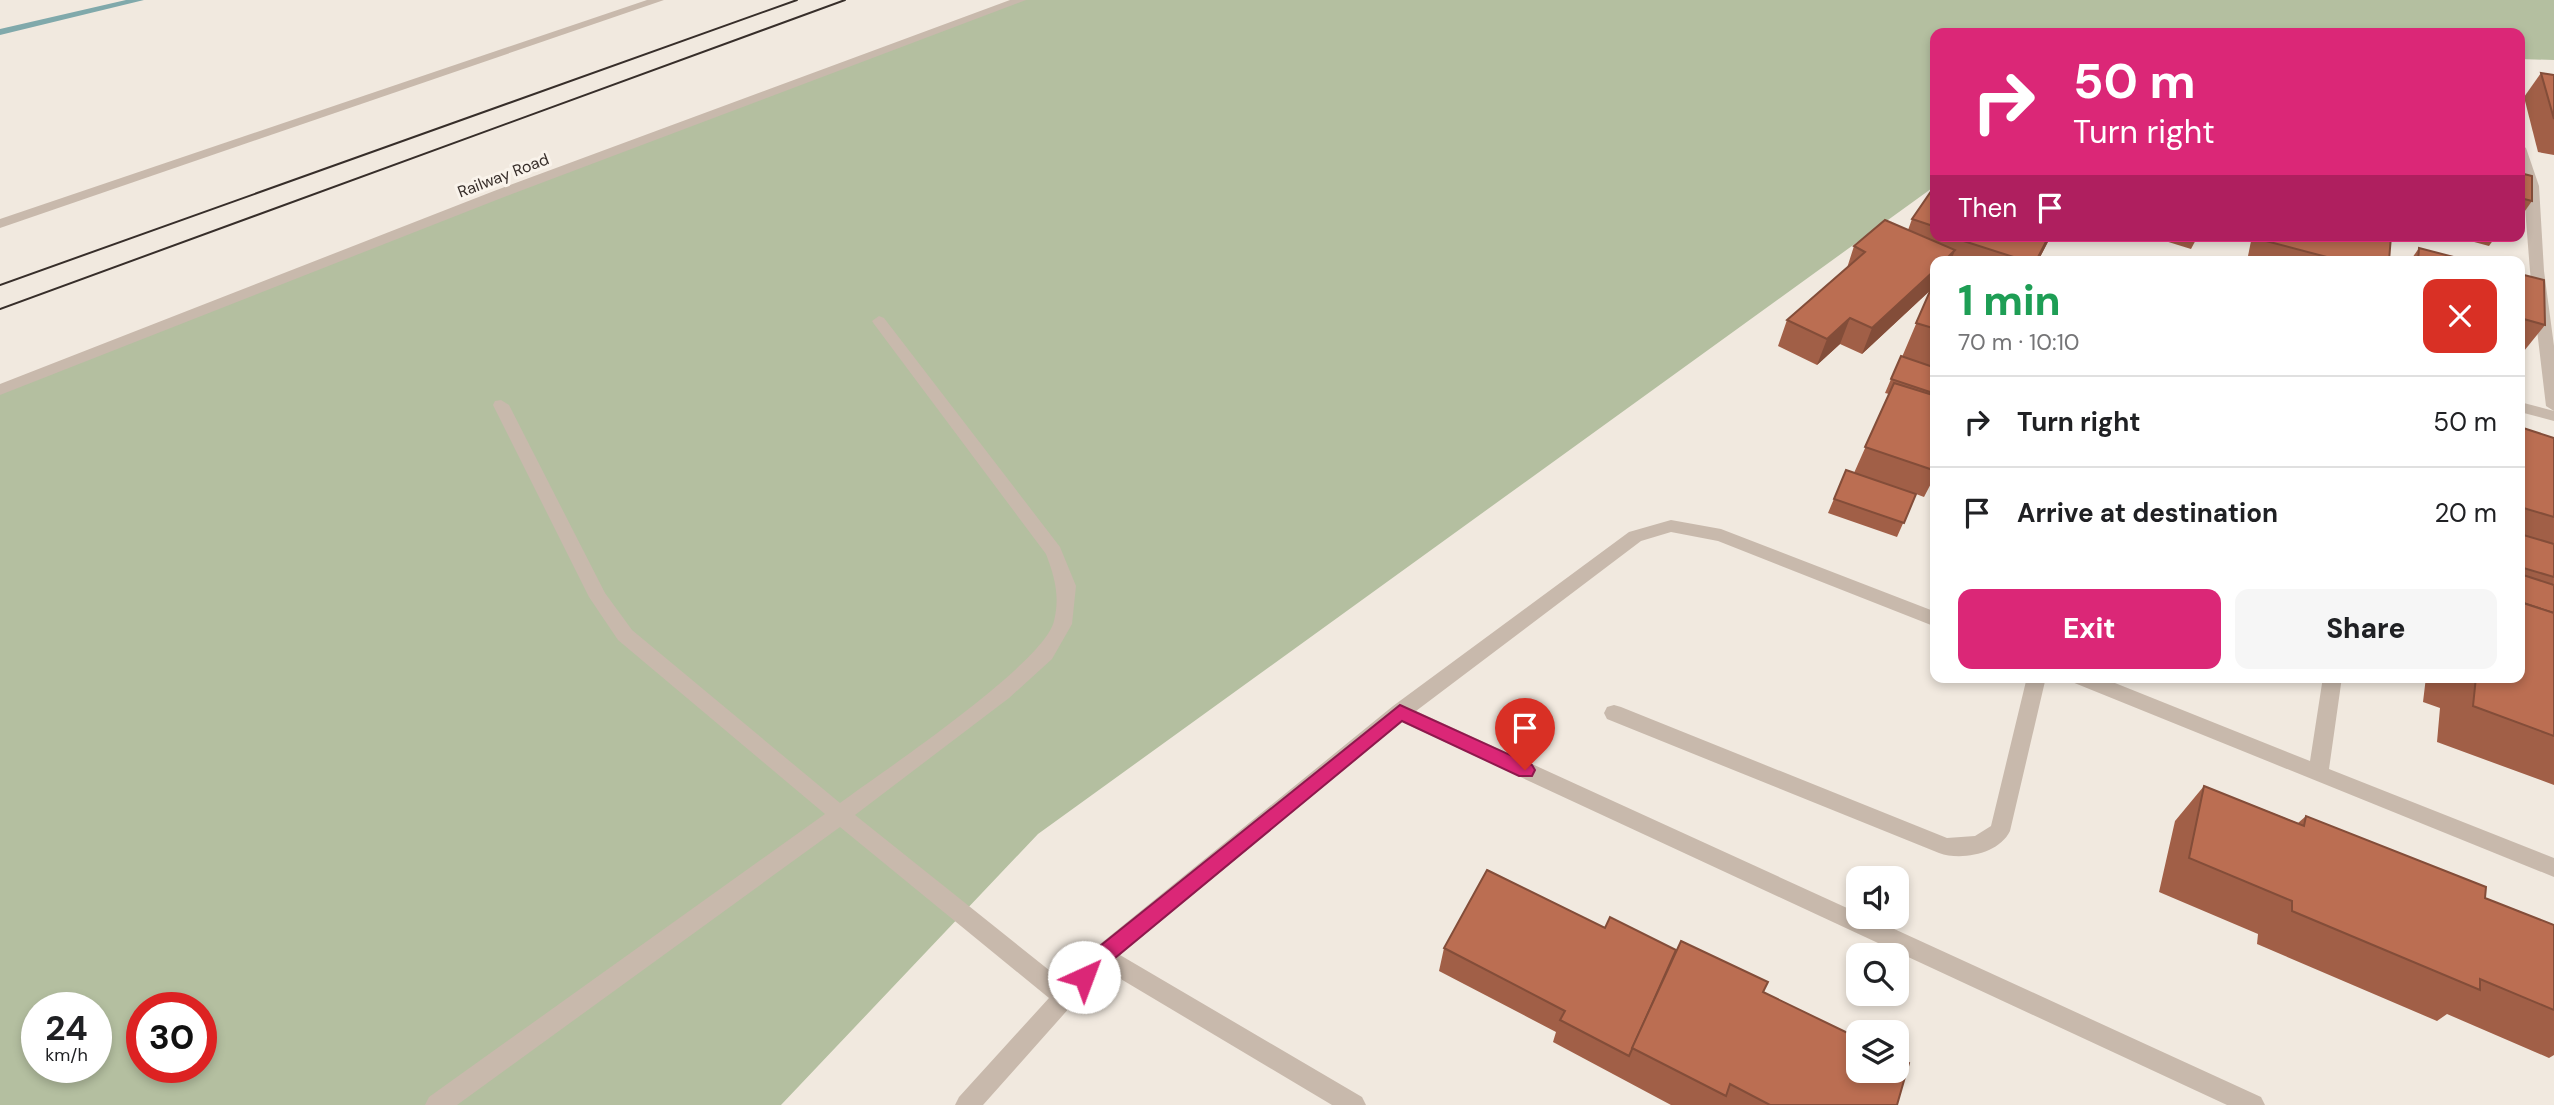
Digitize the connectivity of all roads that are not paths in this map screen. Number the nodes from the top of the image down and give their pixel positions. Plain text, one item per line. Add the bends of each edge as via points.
1 (658, 0) edge
2 (1020, 0) edge
3 (2525, 164) edge
4 (0, 224) edge
5 (879, 321) dead end
6 (0, 390) edge
7 (501, 405) dead end
8 (2554, 406) edge
9 (2525, 408) edge
10 (2554, 416) edge
11 (1930, 618) edge
12 (2036, 683) edge
13 (2094, 683) edge
14 (2332, 683) edge
15 (1400, 712) junction
16 (1614, 713) dead end
17 (2318, 772) junction
18 (840, 815) junction
19 (2554, 868) edge
20 (1102, 956) junction
21 (1066, 998) junction
22 (437, 1105) edge
23 (967, 1105) edge
24 (1354, 1105) edge
25 (2253, 1105) edge

1 - 4 street
2 - 6 street, Railway Road via 499,194
3 - 8 street via 2532,186
5 - 18 street via 1054,552 1066,586 1063,624 1045,654 1002,693
7 - 18 street via 598,597 625,635
9 - 10 street
11 - 15 street via 1721,535 1671,526 1634,536
12 - 16 street via 2000,831 1979,845 1947,847
13 - 17 street
14 - 17 street
15 - 20 street
15 - 25 street
17 - 19 street
18 - 21 street
18 - 22 street
20 - 21 street
20 - 24 street
21 - 23 street

